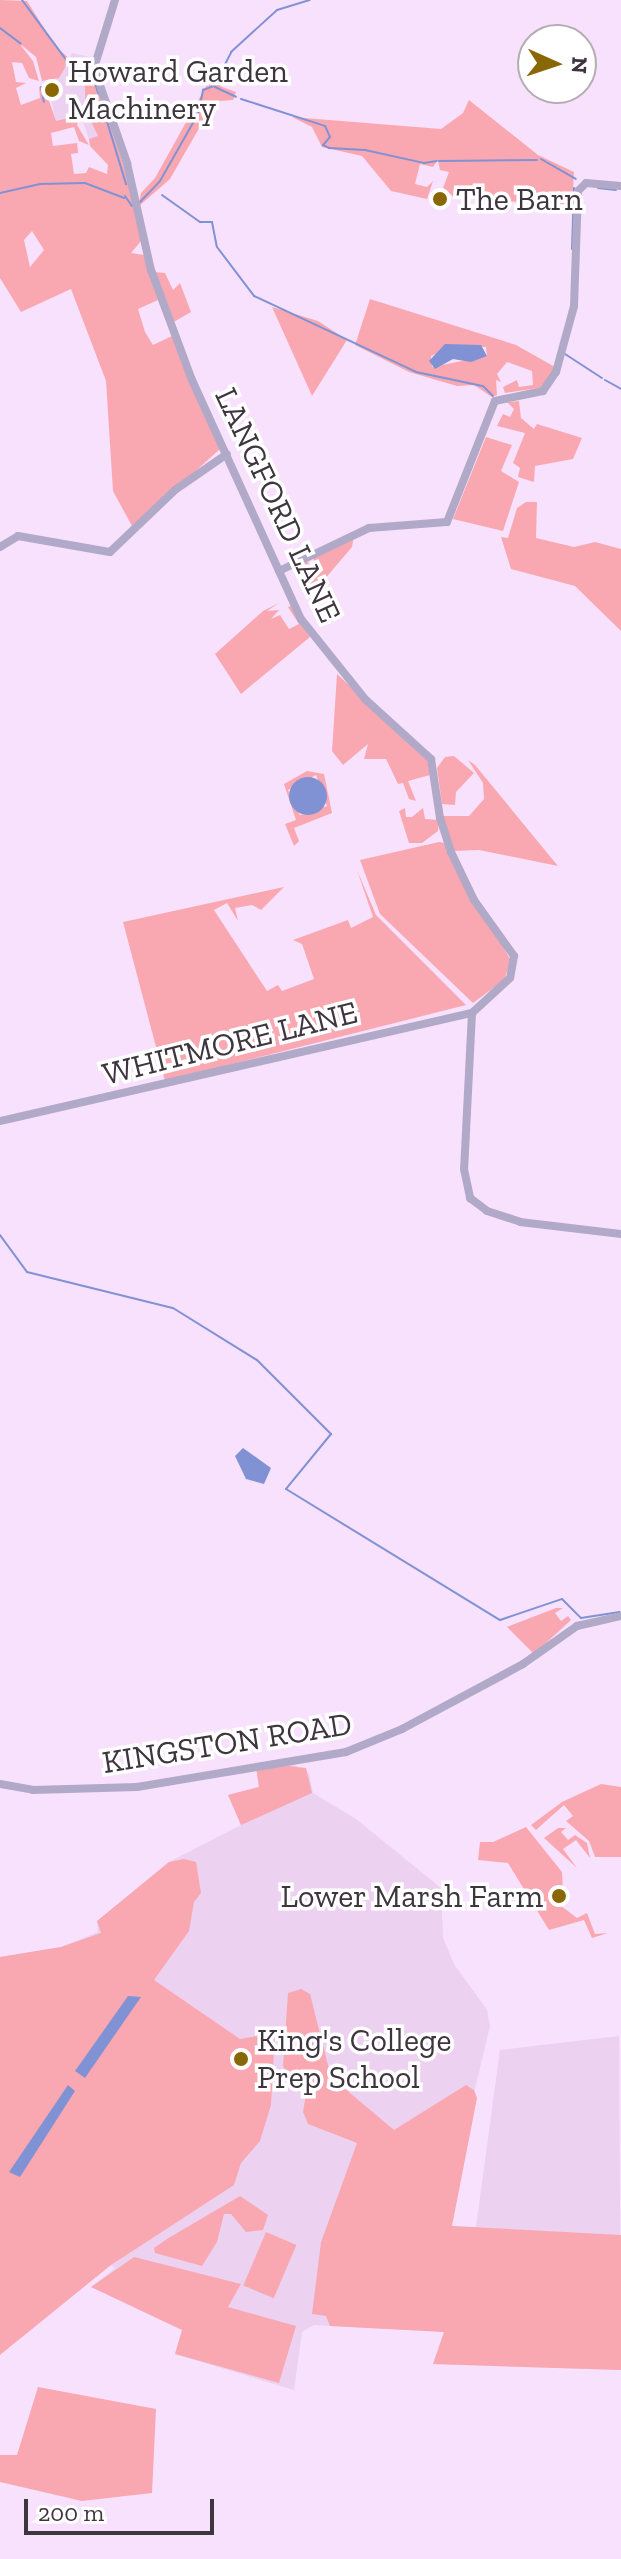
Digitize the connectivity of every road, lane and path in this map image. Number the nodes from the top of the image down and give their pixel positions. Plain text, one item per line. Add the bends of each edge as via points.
1 (115, 0) edge
2 (621, 186) edge
3 (227, 454) junction
4 (0, 547) edge
5 (279, 571) junction
6 (472, 1013) junction
7 (0, 1121) edge
8 (621, 1234) edge
9 (621, 1616) edge
10 (0, 1784) edge

1 - 3 street, LANGFORD LANE via 94,68 127,163 159,294
2 - 5 street via 586,183 578,191 574,306 556,372 543,391 495,401 447,522 369,528
3 - 4 street via 183,483 110,552 18,536
3 - 5 street, LANGFORD LANE
5 - 6 street, LANGFORD LANE via 291,602 331,662 433,763 437,808 451,852 474,900 516,960 504,985
6 - 7 street, WHITMORE LANE
6 - 8 street via 464,1169 470,1198 487,1211 520,1222
9 - 10 street, KINGSTON ROAD via 577,1626 523,1664 402,1729 346,1752 137,1787 33,1790

